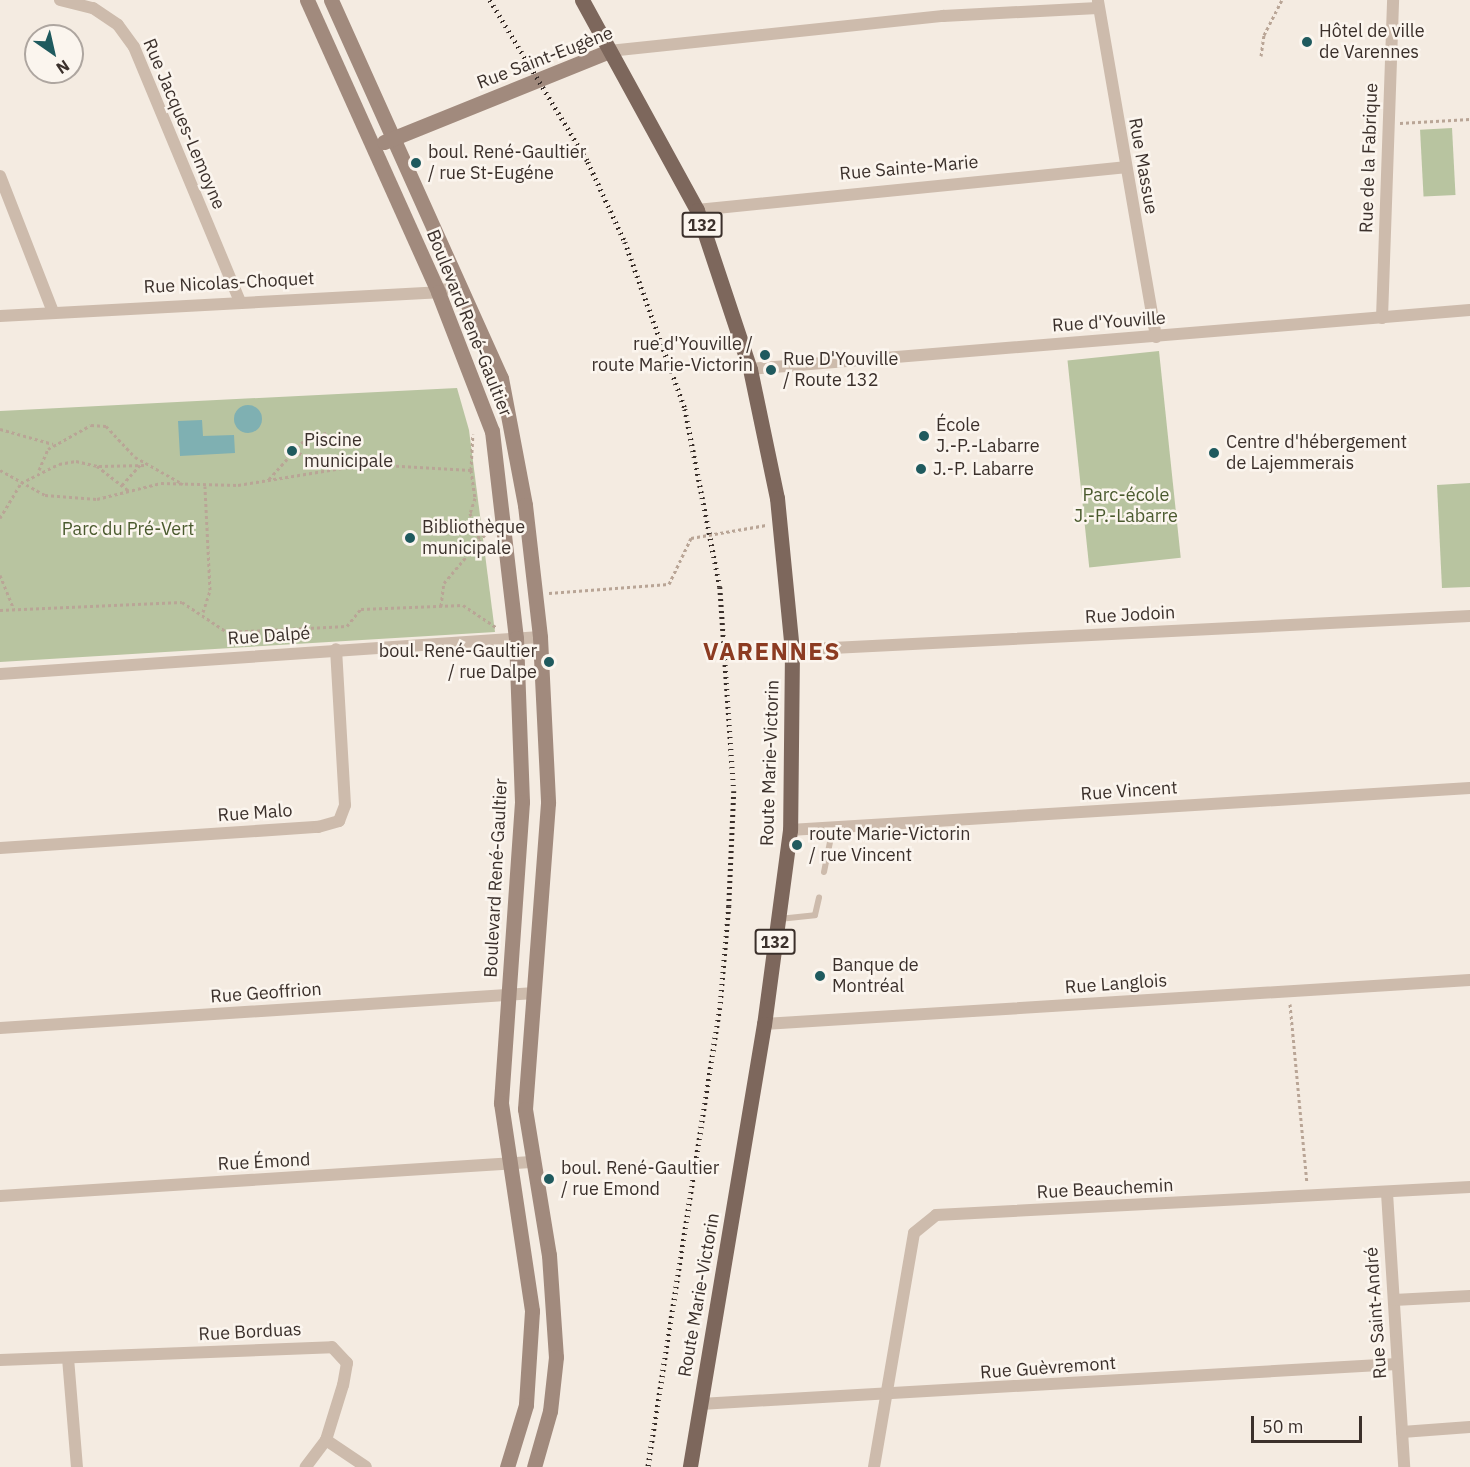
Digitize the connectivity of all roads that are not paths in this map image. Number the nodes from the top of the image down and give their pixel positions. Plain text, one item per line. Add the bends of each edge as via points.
1 (60, 0) edge
2 (308, 0) edge
3 (331, 0) edge
4 (582, 0) edge
5 (1394, 0) edge
6 (1098, 4) edge
7 (609, 51) junction
8 (393, 138) junction
9 (373, 147) junction
10 (1125, 167) junction
11 (0, 176) edge
12 (697, 210) junction
13 (459, 284) junction
14 (438, 292) junction
15 (239, 299) junction
16 (1470, 310) edge
17 (53, 312) junction
18 (0, 316) edge
19 (1382, 318) junction
20 (1156, 337) junction
21 (750, 369) junction
22 (513, 426) junction
23 (492, 430) junction
24 (1470, 616) edge
25 (540, 637) junction
26 (516, 638) junction
27 (336, 650) junction
28 (792, 650) junction
29 (0, 674) edge
30 (1470, 788) edge
31 (833, 827) junction
32 (790, 830) junction
33 (0, 848) edge
34 (824, 873) dead end
35 (819, 897) dead end
36 (778, 920) junction
37 (1470, 980) edge
38 (535, 993) junction
39 (510, 995) junction
40 (764, 1024) junction
41 (0, 1028) edge
42 (531, 1162) junction
43 (509, 1166) junction
44 (1470, 1187) edge
45 (1387, 1193) junction
46 (0, 1196) edge
47 (1470, 1296) edge
48 (1394, 1300) junction
49 (68, 1358) junction
50 (0, 1360) edge
51 (1398, 1364) junction
52 (885, 1396) junction
53 (700, 1404) junction
54 (1470, 1427) edge
55 (1402, 1432) junction
56 (326, 1440) junction
57 (77, 1467) edge
58 (306, 1467) edge
59 (366, 1467) edge
60 (507, 1467) edge
61 (534, 1467) edge
62 (690, 1467) edge
63 (874, 1467) edge
64 (1404, 1467) edge

1 - 15 street, Rue Jacques-Lemoyne via 93,8 118,25 134,47
2 - 9 street, Boulevard René-Gaultier
3 - 8 street, Boulevard René-Gaultier
4 - 7 main road, 132
5 - 19 street, Rue de la Fabrique
6 - 7 street, Rue Saint-Eugène
6 - 10 street, Rue Massue
7 - 8 street, Rue Saint-Eugène
7 - 12 main road, Route Marie-Victorin / 132
8 - 9 street, Rue Saint-Eugène
8 - 13 street, Boulevard René-Gaultier
9 - 14 street, Boulevard René-Gaultier
10 - 12 street, Rue Sainte-Marie
10 - 20 street, Rue Massue
11 - 17 street
12 - 21 main road, Route Marie-Victorin / 132
13 - 14 street, Rue Nicolas-Choquet
13 - 22 street, Boulevard René-Gaultier via 501,378
14 - 15 street, Rue Nicolas-Choquet
14 - 23 street, Boulevard René-Gaultier
15 - 17 street, Rue Nicolas-Choquet
16 - 19 street, Rue d'Youville
17 - 18 street, Rue Nicolas-Choquet
19 - 20 street, Rue d'Youville
20 - 21 street, Rue d'Youville
21 - 28 main road, Route Marie-Victorin / 132 via 780,522
22 - 23 street
22 - 25 street, Boulevard René-Gaultier
23 - 26 street, Boulevard René-Gaultier
24 - 28 street, Rue Jodoin
25 - 26 street, Rue Dalpé
25 - 38 street, Boulevard René-Gaultier via 548,803
26 - 27 street, Rue Dalpé
26 - 39 street, Boulevard René-Gaultier via 522,802
27 - 29 street, Rue Dalpé
27 - 33 street, Rue Malo via 345,805 339,821 318,827
28 - 32 main road, Route Marie-Victorin / 132
30 - 31 street, Rue Vincent
31 - 32 street, Rue Vincent
31 - 34 lane
32 - 36 main road, Route Marie-Victorin / 132
35 - 36 lane via 815,915
36 - 40 main road, Route Marie-Victorin / 132
37 - 40 street, Rue Langlois
38 - 39 street, Rue Geoffrion
38 - 42 street, Boulevard René-Gaultier via 525,1108
39 - 41 street, Rue Geoffrion
39 - 43 street, Boulevard René-Gaultier via 501,1103
40 - 53 main road, Route Marie-Victorin / 132
42 - 43 street, Rue Émond
42 - 61 street, Boulevard René-Gaultier via 549,1255 556,1357 550,1411
43 - 46 street, Rue Émond
43 - 60 street, Boulevard René-Gaultier via 526,1257 533,1352 526,1405
44 - 45 street, Rue Beauchemin
45 - 48 street, Rue Saint-André
45 - 52 street, Rue Beauchemin via 936,1215 914,1233
47 - 48 street
48 - 51 street, Rue Saint-André
49 - 50 street, Rue Borduas
49 - 56 street, Rue Borduas via 332,1347 347,1363
49 - 57 street
51 - 52 street, Rue Guèvremont
51 - 55 street, Rue Saint-André
52 - 53 street, Rue Guèvremont
52 - 63 street, Rue Beauchemin
53 - 62 main road, Route Marie-Victorin / 132
54 - 55 street
55 - 64 street, Rue Saint-André
56 - 58 street, Rue Borduas
56 - 59 street

